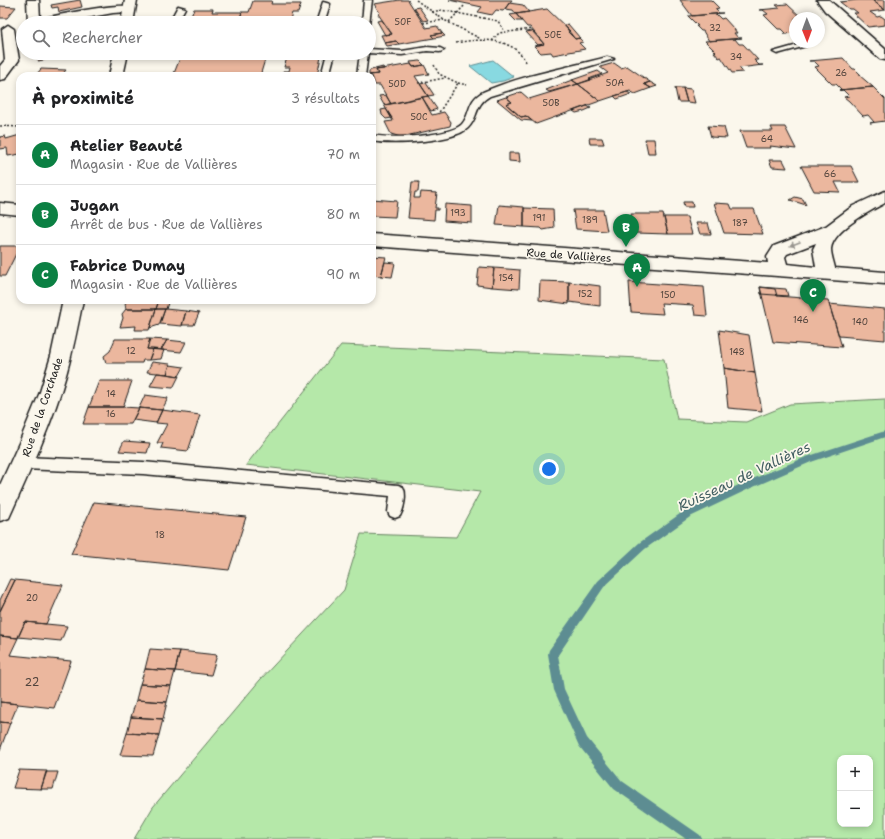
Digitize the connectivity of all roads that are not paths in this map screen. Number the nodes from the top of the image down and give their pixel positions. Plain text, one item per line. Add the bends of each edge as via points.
1 (33, 0) edge
2 (368, 0) edge
3 (823, 0) edge
4 (130, 4) edge
5 (326, 4) dead end
6 (181, 8) dead end
7 (34, 16) edge
8 (76, 16) edge
9 (128, 16) edge
10 (177, 16) edge
11 (322, 16) edge
12 (367, 16) edge
13 (16, 27) edge
14 (4, 29) edge
15 (794, 48) edge
16 (440, 50) road end
17 (376, 51) edge
18 (777, 52) dead end
19 (885, 56) edge
20 (610, 58) dead end
21 (119, 60) edge
22 (329, 60) edge
23 (363, 60) edge
24 (117, 72) edge
25 (326, 72) edge
26 (362, 72) edge
27 (0, 76) edge
28 (376, 139) edge
29 (885, 196) edge
30 (0, 208) edge
31 (16, 210) edge
32 (832, 230) junction
33 (376, 240) edge
34 (779, 270) junction
35 (827, 274) junction
36 (885, 278) edge
37 (72, 304) edge
38 (23, 463) junction
39 (0, 510) edge
40 (395, 512) dead end

1 - 7 main road
2 - 12 lane
3 - 19 main road
4 - 8 main road
4 - 9 main road
5 - 11 lane
6 - 10 lane
13 - 14 main road
14 - 27 main road via 12,60
15 - 18 lane
16 - 17 lane
20 - 28 lane via 485,95 475,104 465,126 456,132 392,142
21 - 24 main road
22 - 25 lane
23 - 26 lane
29 - 32 main road via 859,210
30 - 31 main road
32 -> 34 main road via 780,250 776,257
32 - 35 main road via 822,249
33 - 34 main road, Rue de Vallières
34 - 35 main road, Rue de Vallières
35 - 36 main road, Rue de Vallières
37 - 38 main road, Rue de la Corchade via 55,375
38 - 39 main road, Rue de la Corchade
38 - 40 lane via 143,468 398,491

